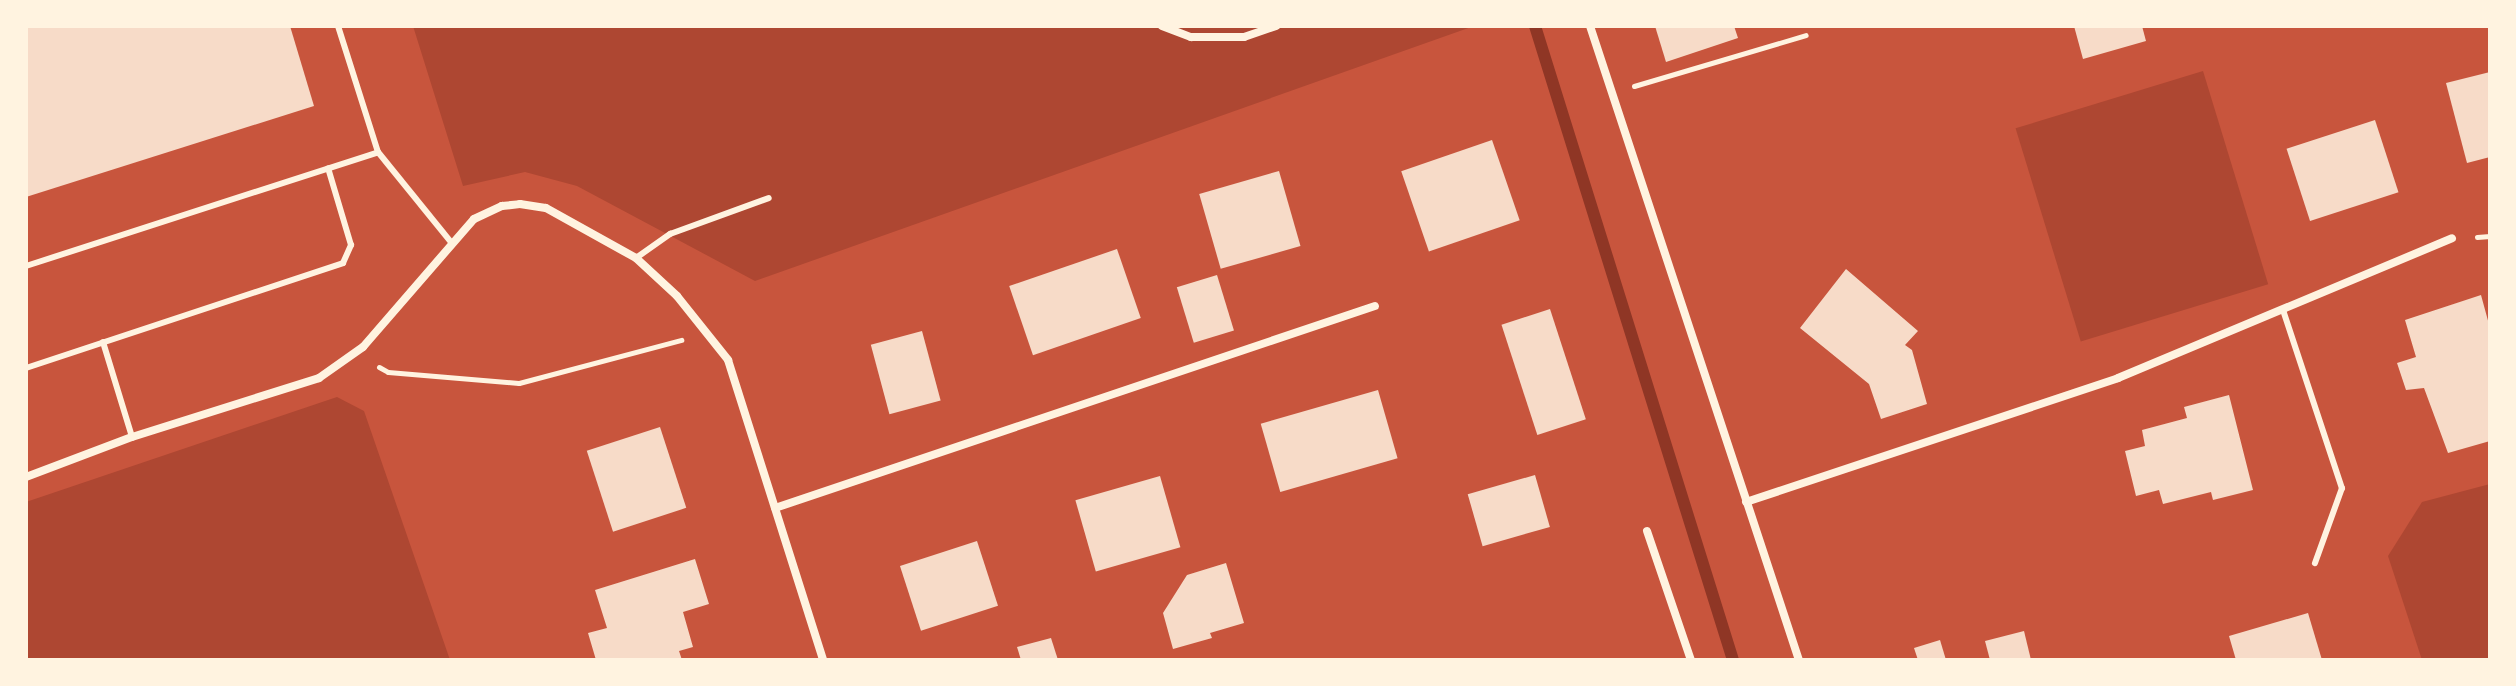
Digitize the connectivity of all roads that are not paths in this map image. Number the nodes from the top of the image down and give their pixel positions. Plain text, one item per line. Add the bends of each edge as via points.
1 (338, 26) edge
2 (1162, 26) edge
3 (1276, 26) edge
4 (1590, 26) edge
5 (378, 152) junction
6 (328, 168) junction
7 (769, 198) dead end
8 (2452, 238) dead end
9 (451, 242) junction
10 (636, 258) junction
11 (26, 266) edge
12 (1375, 306) dead end
13 (2283, 310) junction
14 (103, 342) junction
15 (26, 368) edge
16 (132, 437) junction
17 (26, 477) edge
18 (1746, 502) junction
19 (775, 508) junction
20 (1647, 531) dead end
21 (2315, 563) dead end
22 (823, 660) edge
23 (1691, 660) edge
24 (1799, 660) edge

1 - 5 lane
2 - 3 street via 1191,37 1244,37
4 - 18 street
5 - 6 lane
5 - 9 lane
6 - 11 lane
6 - 14 lane via 351,245 343,263
7 - 10 lane via 670,234
8 - 13 street
9 - 10 street via 474,219 520,204 546,208
9 - 16 street via 363,347 319,378
10 - 19 street via 677,296 728,360
12 - 19 street
13 - 18 street via 2118,378
13 - 21 lane via 2342,488
14 - 15 lane
14 - 16 lane
16 - 17 street
18 - 24 street
19 - 22 street
20 - 23 street

